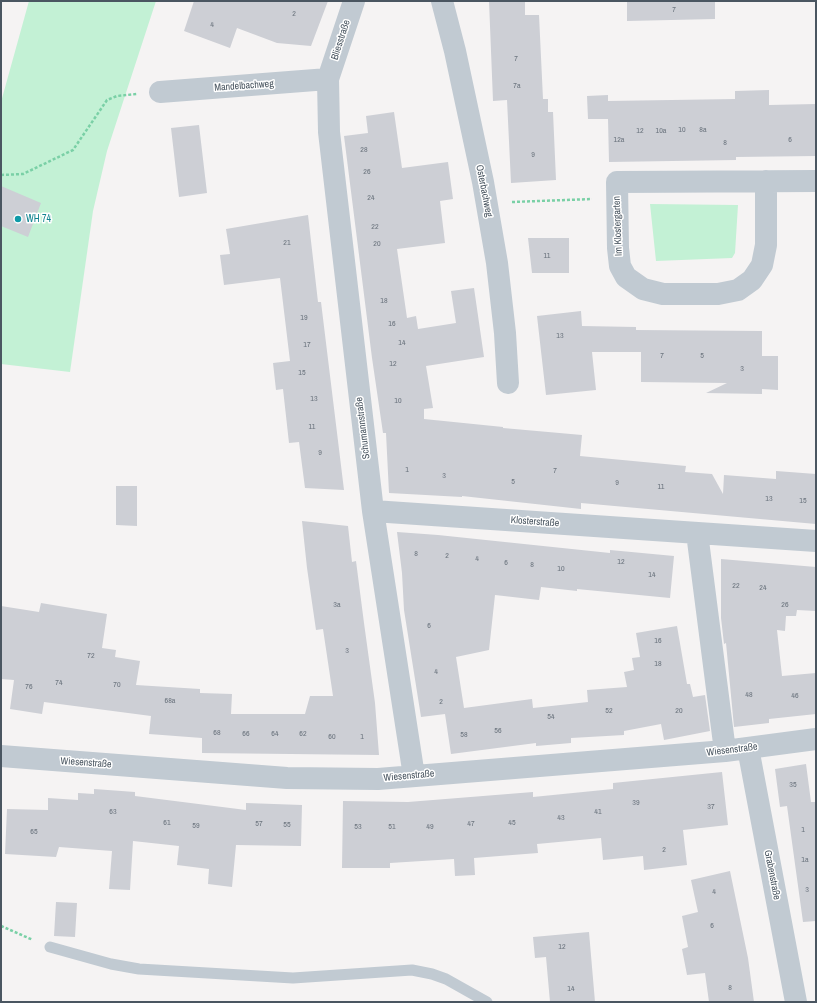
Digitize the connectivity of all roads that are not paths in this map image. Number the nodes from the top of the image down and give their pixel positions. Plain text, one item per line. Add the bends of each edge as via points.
1 (354, 1) edge
2 (442, 1) edge
3 (328, 79) junction
4 (160, 92) road end
5 (816, 181) edge
6 (766, 182) junction
7 (508, 383) dead end
8 (373, 511) junction
9 (696, 533) junction
10 (816, 541) edge
11 (816, 739) edge
12 (748, 748) junction
13 (725, 751) junction
14 (1, 756) edge
15 (414, 776) junction
16 (50, 947) road end
17 (487, 1002) edge
18 (796, 1002) edge

1 - 3 street, Bliesstraße
2 - 7 street, Osterbachweg via 487,203 497,263
3 - 4 street, Mandelbachweg
3 - 8 street, Schumannstraße via 329,132
5 - 6 street, Im Klostergarten
6 - 6 street, Im Klostergarten via 766,245 762,265 752,280 738,290 718,294 663,294 643,289 626,277 620,266 618,248 617,182
8 - 9 street, Klosterstraße
8 - 15 street, Schumannstraße
9 - 10 street, Klosterstraße
9 - 13 street
11 - 12 street, Wiesenstraße
12 - 13 street, Wiesenstraße
12 - 18 street, Grabenstraße
13 - 15 street, Wiesenstraße
14 - 15 street, Wiesenstraße via 287,778 378,779
16 - 17 lane via 139,969 293,978 412,970 446,979

